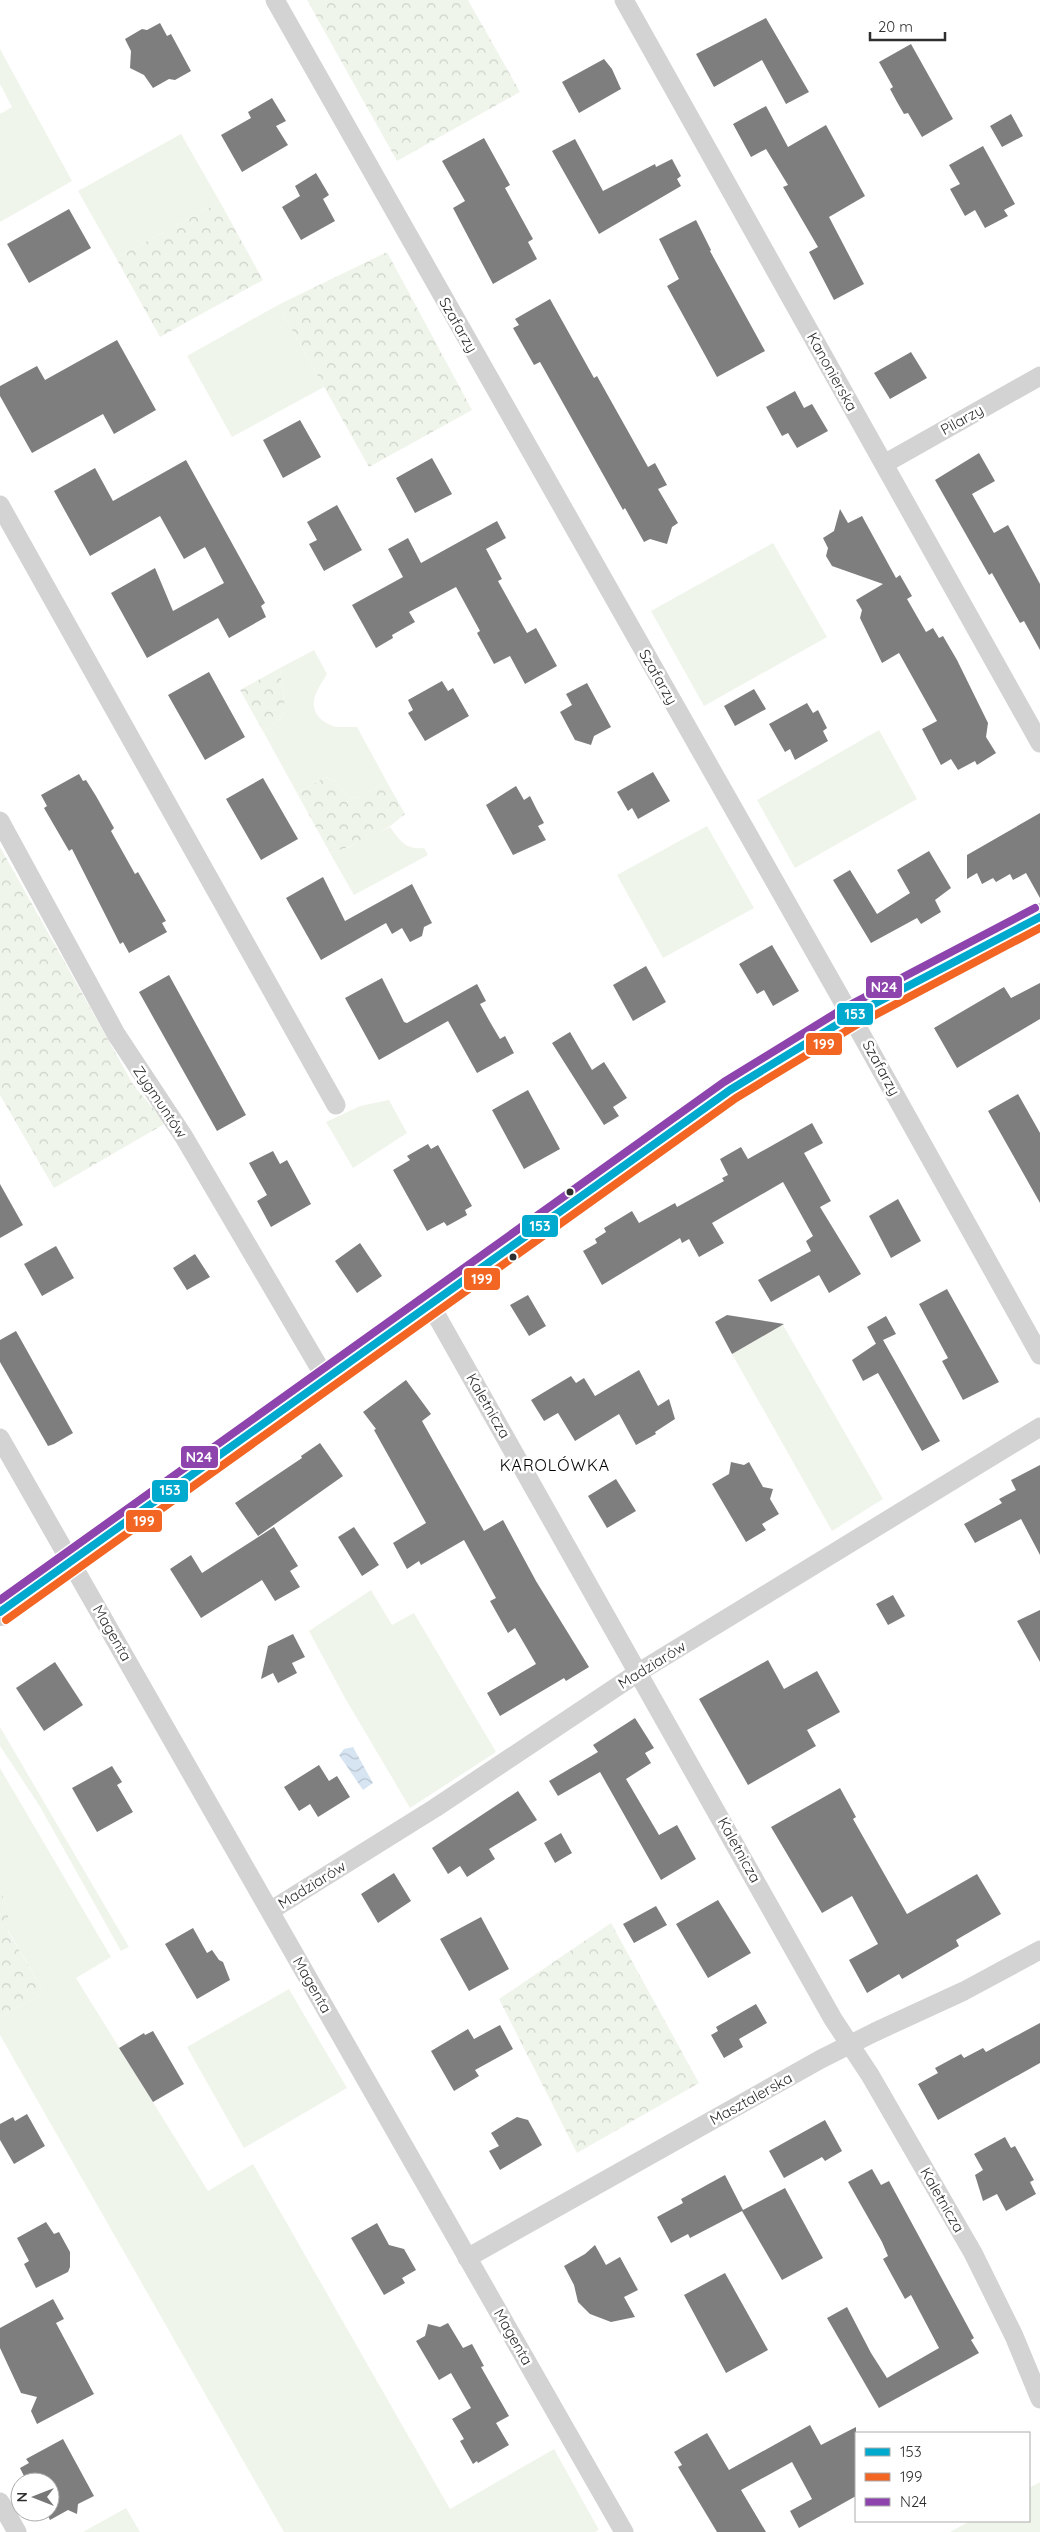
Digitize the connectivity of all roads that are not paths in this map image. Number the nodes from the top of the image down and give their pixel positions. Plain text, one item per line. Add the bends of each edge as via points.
1 (275, 0) edge
2 (624, 0) edge
3 (1040, 376) edge
4 (884, 464) junction
5 (0, 506) edge
6 (1040, 743) edge
7 (0, 821) edge
8 (1040, 917) edge
9 (851, 1016) junction
10 (336, 1105) dead end
11 (430, 1304) junction
12 (1040, 1356) edge
13 (326, 1379) junction
14 (1040, 1426) edge
15 (0, 1438) edge
16 (70, 1562) junction
17 (0, 1612) edge
18 (639, 1672) junction
19 (270, 1911) junction
20 (1040, 1950) edge
21 (850, 2044) junction
22 (467, 2258) junction
23 (1040, 2399) edge
24 (0, 2502) edge
25 (17, 2532) edge
26 (624, 2532) edge

1 - 9 street, Szafarzy
2 - 4 street, Kanonierska
3 - 4 street, Pilarzy
4 - 6 street, Kanonierska
5 - 10 street
7 - 13 street, Zygmuntów via 116,1034 184,1137
8 - 9 street
9 - 11 street via 730,1090
9 - 12 street, Szafarzy
11 - 13 street
11 - 18 street, Kaletnicza
13 - 16 street
14 - 18 street, Madziarów
15 - 16 street, Magenta
16 - 17 street
16 - 19 street, Magenta
18 - 19 street, Madziarów via 435,1808
18 - 21 street, Kaletnicza
19 - 22 street, Magenta
20 - 21 street, Masztalerska via 964,1991
21 - 22 street, Masztalerska
21 - 23 street, Kaletnicza via 972,2253 1014,2336
22 - 26 street, Magenta
24 - 25 street

